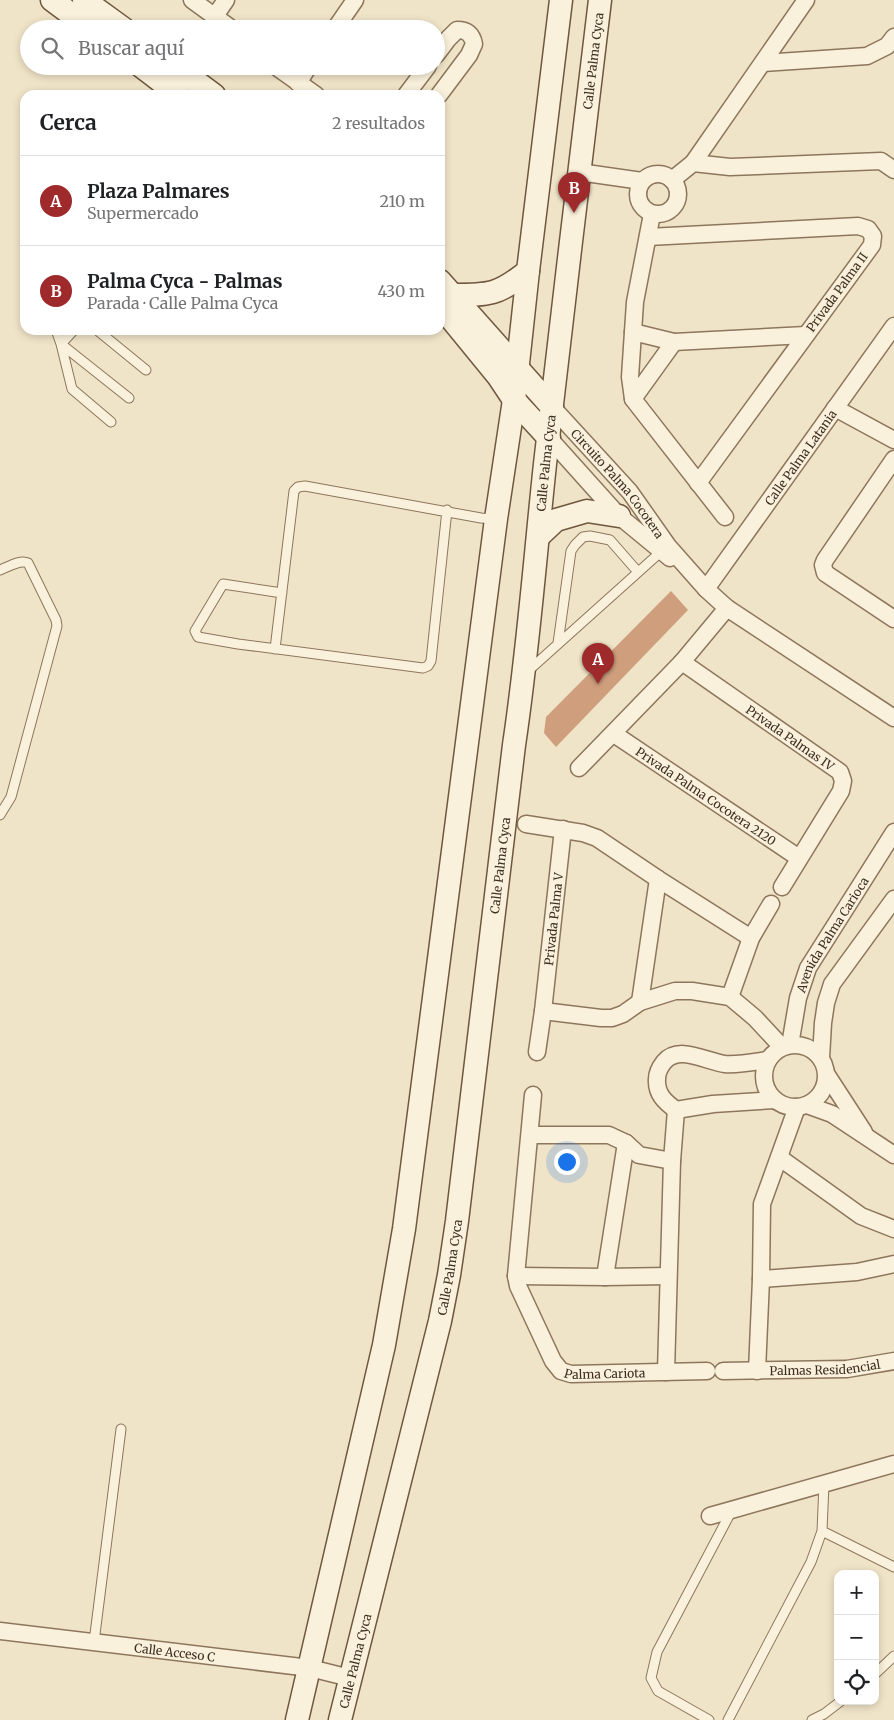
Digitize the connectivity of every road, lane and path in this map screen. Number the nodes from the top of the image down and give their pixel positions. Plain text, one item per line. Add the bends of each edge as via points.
1 (52, 0) edge
2 (84, 0) edge
3 (192, 0) edge
4 (226, 0) edge
5 (355, 0) edge
6 (561, 0) edge
7 (600, 0) edge
8 (806, 0) edge
9 (215, 16) junction
10 (79, 20) edge
11 (112, 20) edge
12 (220, 20) edge
13 (341, 20) edge
14 (894, 37) edge
15 (445, 43) edge
16 (763, 63) junction
17 (153, 75) edge
18 (187, 75) edge
19 (287, 75) edge
20 (303, 75) edge
21 (421, 75) edge
22 (298, 83) junction
23 (173, 90) edge
24 (207, 90) edge
25 (308, 90) edge
26 (410, 90) edge
27 (443, 90) edge
28 (693, 163) junction
29 (894, 170) edge
30 (578, 176) junction
31 (672, 180) junction
32 (639, 187) junction
33 (652, 214) junction
34 (648, 238) junction
35 (528, 271) junction
36 (445, 294) edge
37 (445, 295) edge
38 (445, 296) edge
39 (894, 326) edge
40 (633, 332) junction
41 (58, 335) edge
42 (69, 335) edge
43 (103, 335) edge
44 (806, 335) junction
45 (674, 342) junction
46 (61, 344) junction
47 (146, 370) dead end
48 (518, 370) junction
49 (129, 398) dead end
50 (634, 399) junction
51 (514, 400) junction
52 (552, 407) junction
53 (835, 408) junction
54 (111, 422) dead end
55 (549, 438) junction
56 (894, 440) edge
57 (894, 459) edge
58 (698, 483) junction
59 (447, 510) junction
60 (619, 516) junction
61 (725, 517) dead end
62 (496, 519) junction
63 (539, 536) junction
64 (664, 549) junction
65 (0, 570) edge
66 (638, 572) junction
67 (706, 589) junction
68 (282, 593) junction
69 (728, 608) junction
70 (894, 619) edge
71 (558, 643) junction
72 (274, 649) junction
73 (682, 662) junction
74 (525, 674) junction
75 (894, 718) edge
76 (614, 734) junction
77 (579, 768) dead end
78 (0, 815) edge
79 (526, 824) dead end
80 (562, 829) junction
81 (894, 832) edge
82 (799, 858) junction
83 (658, 879) junction
84 (782, 887) dead end
85 (894, 899) edge
86 (771, 904) dead end
87 (751, 938) junction
88 (730, 997) junction
89 (640, 1002) junction
90 (543, 1011) junction
91 (778, 1051) junction
92 (537, 1052) dead end
93 (821, 1058) junction
94 (827, 1075) junction
95 (533, 1095) dead end
96 (775, 1100) junction
97 (802, 1106) junction
98 (676, 1117) junction
99 (530, 1135) junction
100 (868, 1138) junction
101 (626, 1143) junction
102 (894, 1155) edge
103 (780, 1158) junction
104 (672, 1161) junction
105 (894, 1229) edge
106 (894, 1264) edge
107 (516, 1276) junction
108 (668, 1276) junction
109 (605, 1277) junction
110 (761, 1279) junction
111 (894, 1362) edge
112 (715, 1371) joint
113 (757, 1371) junction
114 (666, 1372) junction
115 (121, 1429) dead end
116 (894, 1464) edge
117 (824, 1484) junction
118 (732, 1510) junction
119 (710, 1516) dead end
120 (822, 1531) junction
121 (894, 1567) edge
122 (0, 1631) edge
123 (94, 1642) junction
124 (894, 1656) edge
125 (310, 1668) junction
126 (879, 1670) edge
127 (350, 1678) junction
128 (836, 1705) edge
129 (297, 1720) edge
130 (340, 1720) edge
131 (708, 1720) edge
132 (728, 1720) edge
133 (812, 1720) edge

1 - 10 street
2 - 11 street
3 - 9 street
4 - 9 street
5 - 13 street
6 - 35 street
7 - 30 street, Calle Palma Cyca
8 - 16 street
9 - 12 street
14 - 16 street via 887,46 867,56
15 - 27 street via 457,30 463,30 473,37 474,44
16 - 28 street
17 - 23 street
18 - 24 street
19 - 22 street
20 - 22 street
21 - 26 street
22 - 25 street
28 - 29 street via 730,168 881,161
28 - 31 street
30 - 32 street via 606,184
30 - 52 street, Calle Palma Cyca
31 - 32 street via 663,174 651,174
31 - 33 street via 678,189 678,200 672,209
32 - 33 street via 638,202
33 - 34 street
34 - 40 street via 635,302
34 - 44 street, Privada Palma II via 858,226 868,229 873,236 872,245
35 - 36 street via 494,293
35 - 48 street
37 - 48 street, Circuito Palma Cocotera
38 - 51 street, Circuito Palma Cocotera
39 - 53 street, Calle Palma Latania
40 - 45 street
40 - 50 street via 630,377
41 - 46 lane
42 - 46 lane
43 - 47 lane
44 - 45 street
44 - 58 street, Privada Palma II
45 - 50 street
46 - 49 lane
46 - 54 lane via 72,389
48 - 51 street
48 - 52 street, Circuito Palma Cocotera
50 - 58 street
51 - 55 street, Circuito Palma Cocotera
51 - 62 street
52 - 55 street, Calle Palma Cyca
52 - 64 street, Circuito Palma Cocotera via 630,492
53 - 56 street
53 - 67 street, Calle Palma Latania
55 - 60 street, Circuito Palma Cocotera
55 - 63 street, Calle Palma Cyca
57 - 70 street via 824,565 825,573
58 - 61 street
59 - 62 lane
59 - 68 lane via 298,487 294,491
59 - 72 lane via 428,666 423,668
60 - 63 street via 587,510 556,520
60 - 64 street, Circuito Palma Cocotera
62 - 125 street via 396,1286
63 - 74 street, Calle Palma Cyca
64 - 66 lane
64 - 67 street, Circuito Palma Cocotera
65 - 78 lane via 21,562 28,563 57,626 11,797
66 - 71 lane
66 - 71 lane via 610,540 583,537 571,552
67 - 69 street, Circuito Palma Cocotera
68 - 72 lane
68 - 72 lane via 223,584 195,631 198,637
69 - 73 street
69 - 75 street, Circuito Palma Cocotera
71 - 74 lane
73 - 76 street
73 - 82 street, Privada Palmas IV via 840,772 844,781 841,791
74 - 127 street, Calle Palma Cyca via 449,1275
76 - 77 street
76 - 82 street, Privada Palma Cocotera 2120
79 - 80 street
80 - 83 street via 597,838
80 - 90 street, Privada Palma V
81 - 91 street, Avenida Palma Carioca via 808,968
82 - 84 street, Privada Palmas IV
83 - 87 street
83 - 89 street
85 - 93 street, Avenida Palma Carioca via 832,984 823,1022
86 - 87 street
87 - 88 street
88 - 89 street via 675,991
88 - 91 street via 755,1018
89 - 90 street via 612,1018
90 - 92 street, Privada Palma V
91 - 93 street via 802,1045
91 - 96 street via 763,1074 766,1088
91 - 98 street via 727,1064 694,1055 677,1054 666,1059 656,1080 662,1100
93 - 94 street
94 - 97 street via 818,1098
94 - 100 street
95 - 99 street, Palma Cariota
96 - 97 street via 785,1106
96 - 98 street via 713,1104
97 - 100 street via 832,1114
97 - 103 street, Palmas Residencial
98 - 104 street
99 - 101 street via 609,1135
99 - 107 street, Palma Cariota
100 - 102 street
101 - 104 street via 639,1155
101 - 109 street
103 - 105 street via 861,1216
103 - 110 street, Palmas Residencial via 762,1204
104 - 108 street
106 - 110 street via 857,1272
107 - 109 street
107 - 114 street, Palma Cariota via 553,1360 561,1371 571,1374
108 - 109 street
108 - 114 street
110 - 113 street, Palmas Residencial
111 - 113 street, Palmas Residencial via 847,1369
112 - 113 street, Palmas Residencial
112 - 114 street, Palma Cariota
115 - 123 lane
116 - 117 street
117 - 118 street
117 - 120 lane
118 - 119 street
118 - 131 lane via 657,1652 651,1678 658,1691
120 - 121 lane
120 - 132 lane via 811,1562
122 - 123 street, Calle Acceso C
123 - 125 street, Calle Acceso C
124 - 126 lane
125 - 127 street, Calle Acceso C
125 - 129 street
127 - 130 street, Calle Palma Cyca
128 - 133 lane

